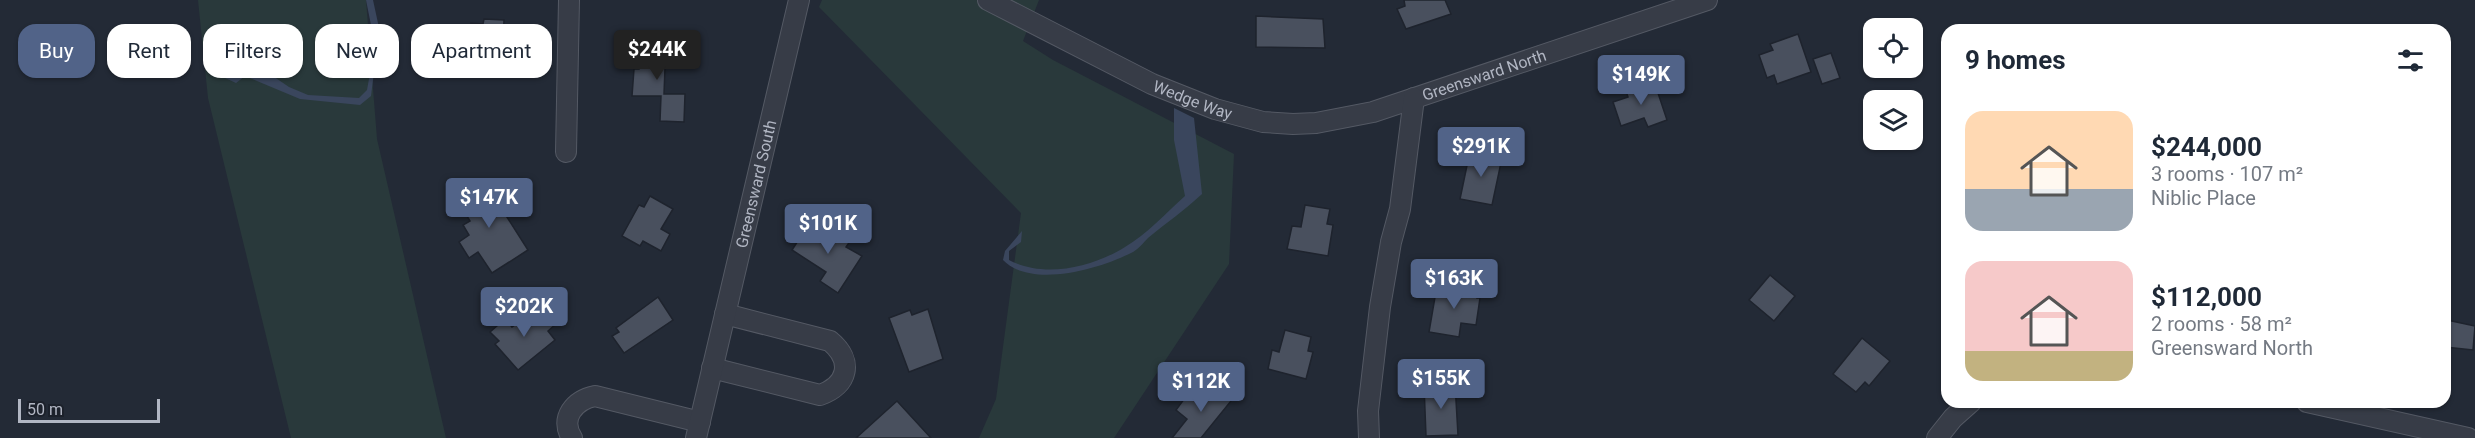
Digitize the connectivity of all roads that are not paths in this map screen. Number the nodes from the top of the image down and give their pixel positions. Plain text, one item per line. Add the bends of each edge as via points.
1 (569, 0) edge
2 (799, 0) edge
3 (988, 0) edge
4 (1707, 0) edge
5 (1414, 98) junction
6 (566, 152) dead end
7 (725, 315) junction
8 (712, 368) junction
9 (1964, 408) edge
10 (2334, 408) edge
11 (698, 430) edge
12 (572, 438) edge
13 (1369, 438) edge
14 (1937, 438) edge
15 (2468, 438) edge

1 - 6 street
2 - 7 street, Greensward South
3 - 5 street, Wedge Way via 1187,100 1251,119 1316,123 1373,112
4 - 5 street, Greensward North
5 - 13 street, Greensward North via 1400,209 1380,307 1368,411
7 - 8 street, Greensward South
7 - 8 street via 830,341 844,359 845,372 832,390 820,395
8 - 11 street, Greensward South
9 - 14 street
10 - 15 street
11 - 12 street via 595,396 575,404 569,414 567,425

